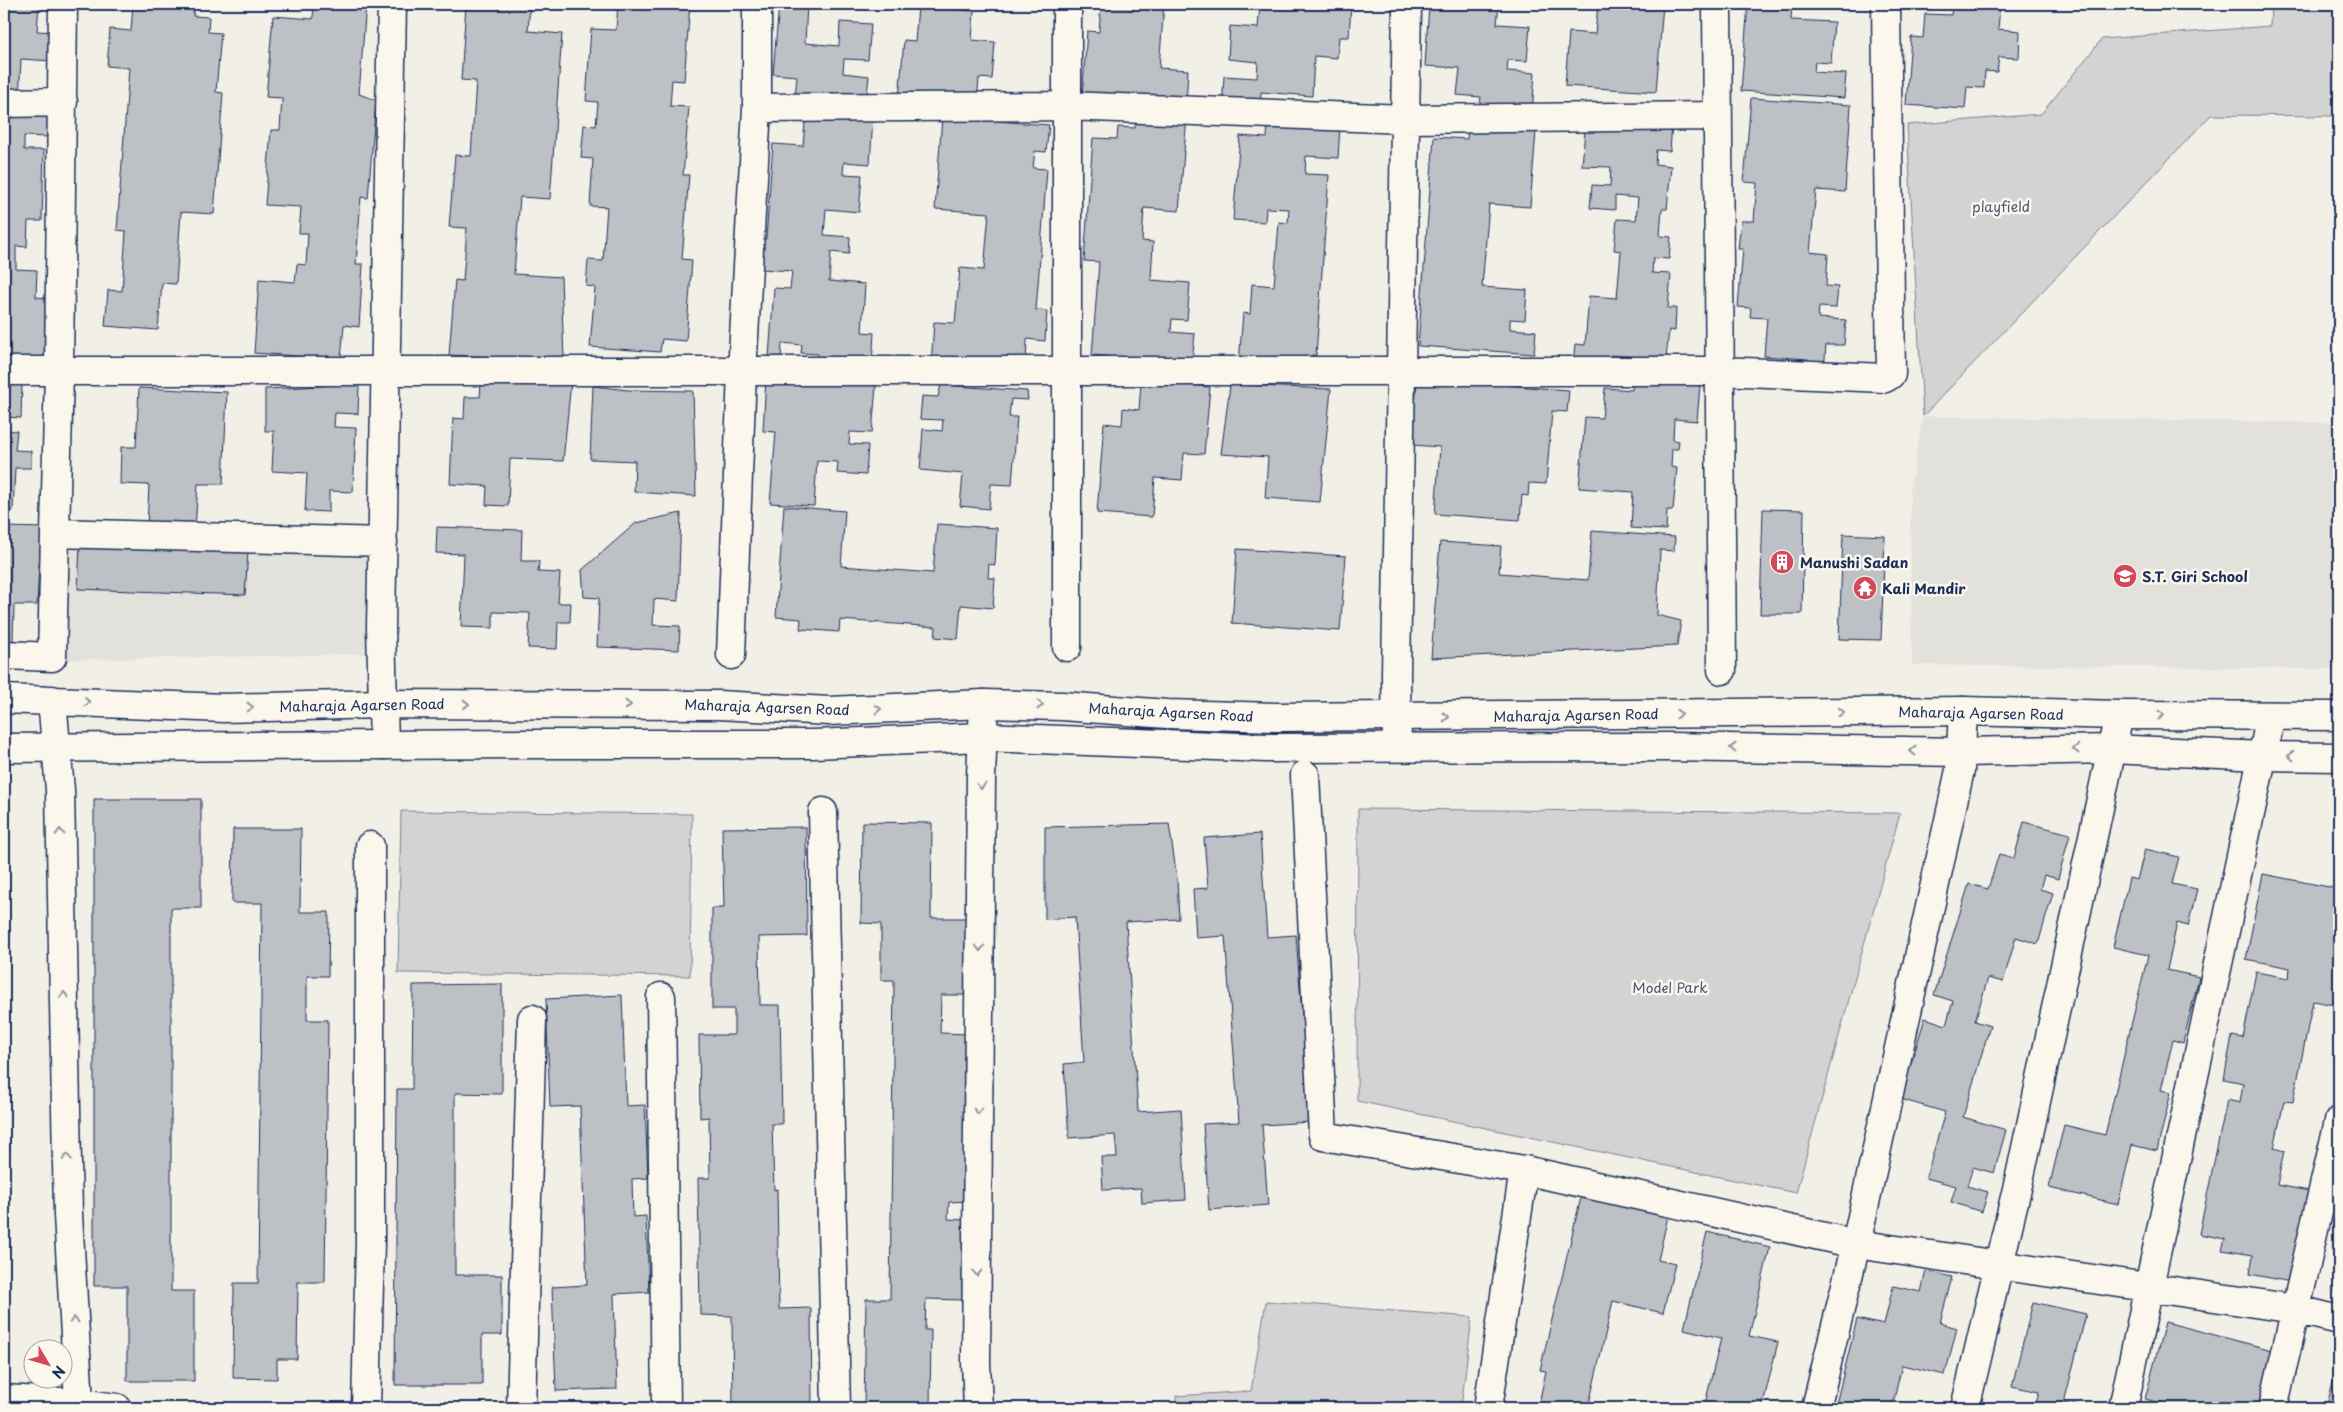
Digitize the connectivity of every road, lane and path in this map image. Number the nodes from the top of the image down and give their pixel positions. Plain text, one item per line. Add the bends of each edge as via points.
1 (63, 4) edge
2 (392, 4) edge
3 (758, 4) edge
4 (1066, 4) edge
5 (1407, 4) edge
6 (1717, 4) edge
7 (1886, 4) edge
8 (63, 102) junction
9 (4, 104) edge
10 (1067, 106) junction
11 (757, 108) junction
12 (1718, 116) junction
13 (1405, 119) junction
14 (4, 371) edge
15 (59, 371) junction
16 (386, 371) junction
17 (1066, 371) junction
18 (1401, 371) junction
19 (1720, 371) junction
20 (742, 372) junction
21 (55, 533) junction
22 (383, 542) junction
23 (1066, 647) dead end
24 (4, 655) edge
25 (731, 655) dead end
26 (1722, 670) dead end
27 (4, 700) edge
28 (52, 700) junction
29 (382, 704) junction
30 (984, 704) junction
31 (1963, 711) junction
32 (1772, 713) junction
33 (2119, 715) junction
34 (2271, 716) junction
35 (2339, 716) edge
36 (1398, 717) junction
37 (982, 737) junction
38 (384, 745) junction
39 (1397, 746) junction
40 (4, 748) edge
41 (56, 748) junction
42 (1770, 749) junction
43 (2111, 749) junction
44 (1961, 752) junction
45 (2263, 756) junction
46 (2339, 756) edge
47 (1305, 775) dead end
48 (823, 812) dead end
49 (370, 846) dead end
50 (661, 997) dead end
51 (532, 1019) dead end
52 (2339, 1121) edge
53 (1524, 1170) junction
54 (1856, 1244) junction
55 (2000, 1266) junction
56 (2150, 1288) junction
57 (2295, 1309) junction
58 (2339, 1320) edge
59 (4, 1400) edge
60 (79, 1403) junction
61 (117, 1408) edge
62 (366, 1408) edge
63 (521, 1408) edge
64 (666, 1408) edge
65 (836, 1408) edge
66 (978, 1408) edge
67 (1488, 1408) edge
68 (1816, 1408) edge
69 (1965, 1408) edge
70 (2123, 1408) edge
71 (2273, 1408) edge

1 - 8 street
2 - 16 street
3 - 11 street
4 - 10 street
5 - 13 street
6 - 12 street
7 - 19 street via 1891,374 1885,378
8 - 9 street
8 - 15 street
10 - 11 street
10 - 13 street
10 - 17 street
11 - 20 street
12 - 13 street
12 - 19 street
13 - 18 street
14 - 15 street
15 - 16 street
15 - 21 street
16 - 20 street
16 - 22 street
17 - 18 street
17 - 20 street
17 - 23 street
18 - 19 street
18 - 36 street
19 - 26 street
20 - 25 street
21 - 22 street
21 - 24 street via 52,656
22 - 29 street
27 - 28 street, Maharaja Agarsen Road
28 -> 29 street, Maharaja Agarsen Road via 224,708
28 - 41 street
29 -> 30 street, Maharaja Agarsen Road via 718,705 829,711
29 - 38 street
30 -> 36 street, Maharaja Agarsen Road via 1167,714
30 - 37 street
32 -> 31 street, Maharaja Agarsen Road
31 - 33 street, Maharaja Agarsen Road
31 - 44 street
36 -> 32 street, Maharaja Agarsen Road
32 - 42 street
33 -> 34 street, Maharaja Agarsen Road
33 - 43 street
34 - 35 street, Maharaja Agarsen Road
34 - 45 street
36 - 39 street
37 - 38 street via 813,744
37 - 39 street via 1266,748
37 -> 66 street
38 - 41 street
42 -> 39 street
40 - 41 street
60 -> 41 street via 68,1215 60,790
44 -> 42 street
43 -> 44 street
43 - 45 street
43 - 55 street
44 - 54 street via 1960,770
46 -> 45 street
45 - 56 street
47 - 53 street via 1324,1136
48 - 65 street
49 - 62 street via 370,1241
50 - 64 street
51 - 63 street
52 - 57 street
53 - 54 street
53 - 67 street
54 - 55 street
54 - 68 street
55 - 56 street
55 - 69 street
56 - 57 street
56 - 70 street
57 - 58 street
57 - 71 street
59 - 60 street
60 - 61 street

